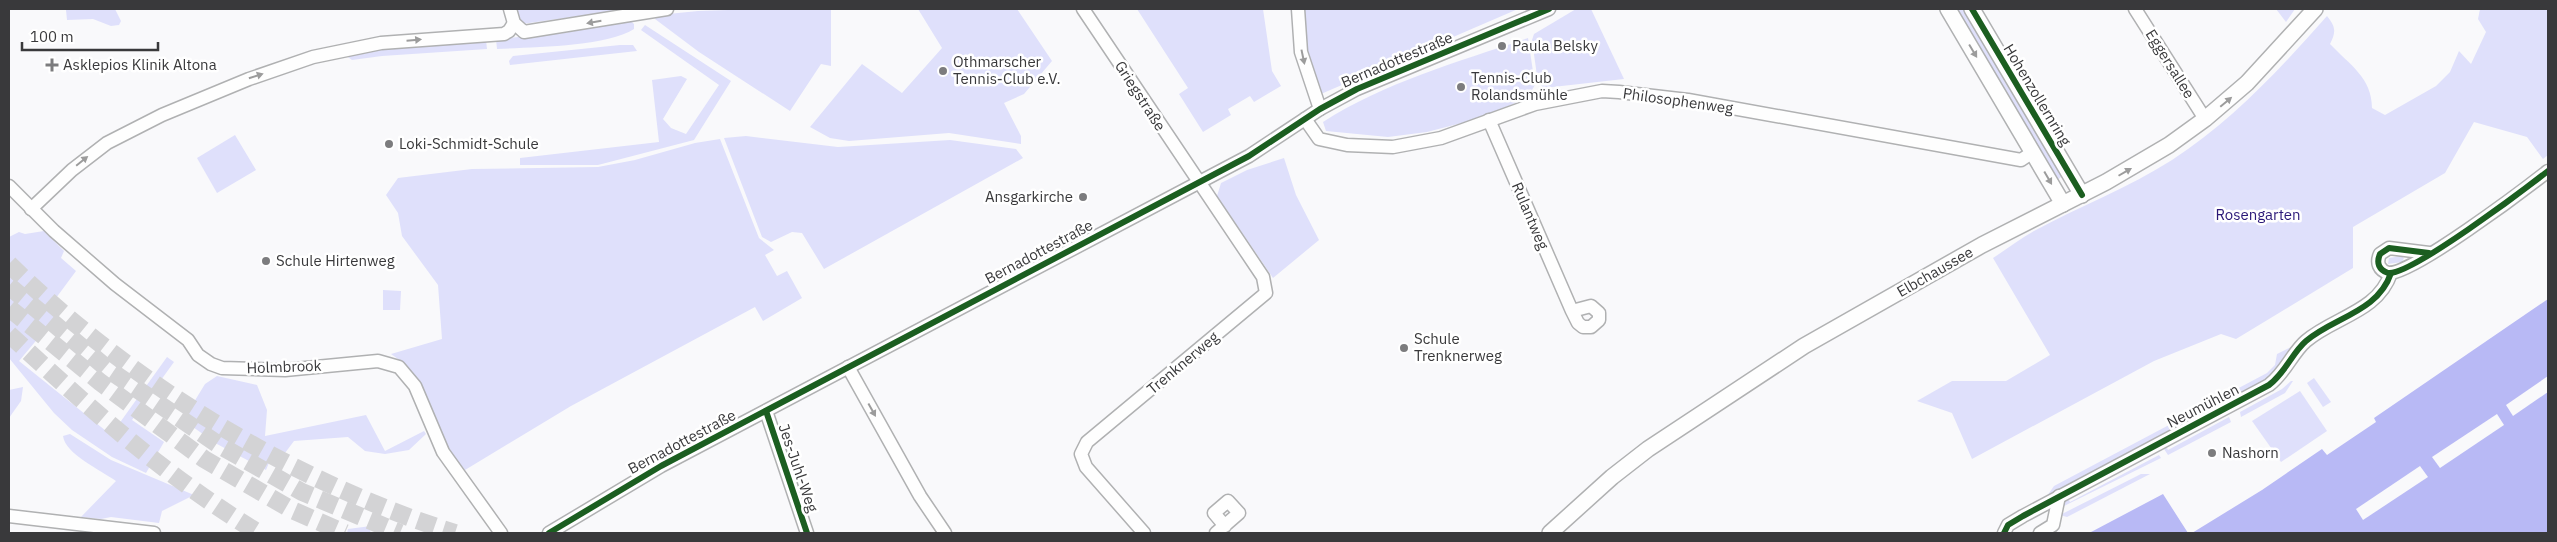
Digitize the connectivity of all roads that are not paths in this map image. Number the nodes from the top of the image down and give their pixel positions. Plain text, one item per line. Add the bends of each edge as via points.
1 (510, 9) edge
2 (667, 9) edge
3 (1083, 9) edge
4 (1298, 9) edge
5 (1549, 9) edge
6 (1948, 9) edge
7 (1972, 9) edge
8 (2135, 9) edge
9 (2315, 9) edge
10 (514, 23) junction
11 (1320, 109) junction
12 (1305, 119) junction
13 (2205, 119) junction
14 (1489, 120) junction
15 (2033, 152) junction
16 (2548, 171) edge
17 (1199, 181) junction
18 (9, 186) edge
19 (2082, 195) junction
20 (2063, 204) junction
21 (31, 210) junction
22 (2429, 253) junction
23 (2391, 274) junction
24 (1572, 310) dead end
25 (848, 367) junction
26 (766, 411) junction
27 (2059, 496) junction
28 (9, 516) edge
29 (64, 528) edge
30 (154, 533) edge
31 (501, 533) edge
32 (549, 533) edge
33 (807, 533) edge
34 (944, 533) edge
35 (1144, 533) edge
36 (1550, 533) edge
37 (2004, 533) edge
38 (2040, 533) edge

1 - 10 street
2 -> 10 street via 524,32
3 - 17 street, Griegstraße
4 -> 11 street via 1301,52
5 - 11 street, Bernadottestraße via 1357,89
6 -> 15 main road
7 - 19 main road, Hohenzollernring
8 - 13 street, Eggersallee
13 -> 9 main road, Elbchaussee via 2247,83
21 -> 10 street via 72,170 107,143 162,115 234,85 314,57 351,48 504,34
11 - 12 street, Bernadottestraße
12 - 14 street, Philosophenweg via 1319,139 1347,146 1393,147 1441,138
12 - 17 street, Bernadottestraße via 1249,156
19 -> 13 main road, Elbchaussee via 2136,165
14 - 15 street, Philosophenweg via 1535,104 1619,92 1688,100 2021,160
14 - 24 street, Rulantweg
15 -> 20 main road
16 - 22 street via 2470,228
17 - 25 street, Bernadottestraße
17 - 35 street, Trenknerweg via 1263,277 1266,293 1087,442 1081,454 1086,468
18 - 21 street, Holmbrook
19 - 20 main road, Elbchaussee
20 - 36 main road, Elbchaussee via 1982,245 1804,346 1640,455
21 - 31 street, Holmbrook via 115,284 188,340 198,355 211,364 222,368 285,370 378,361 398,367 415,386 443,452
22 - 23 street
22 - 23 street via 2386,249 2378,262 2381,269
23 - 27 street, Neumühlen via 2386,288 2372,302 2304,343 2279,377 2269,385
25 - 26 street, Bernadottestraße
25 -> 34 street
26 - 32 street, Bernadottestraße via 608,496
26 - 33 street, Jes-Juhl-Weg
27 - 37 street, Neumühlen via 2010,523
27 - 38 street via 2052,525
28 - 29 street
29 - 30 street

